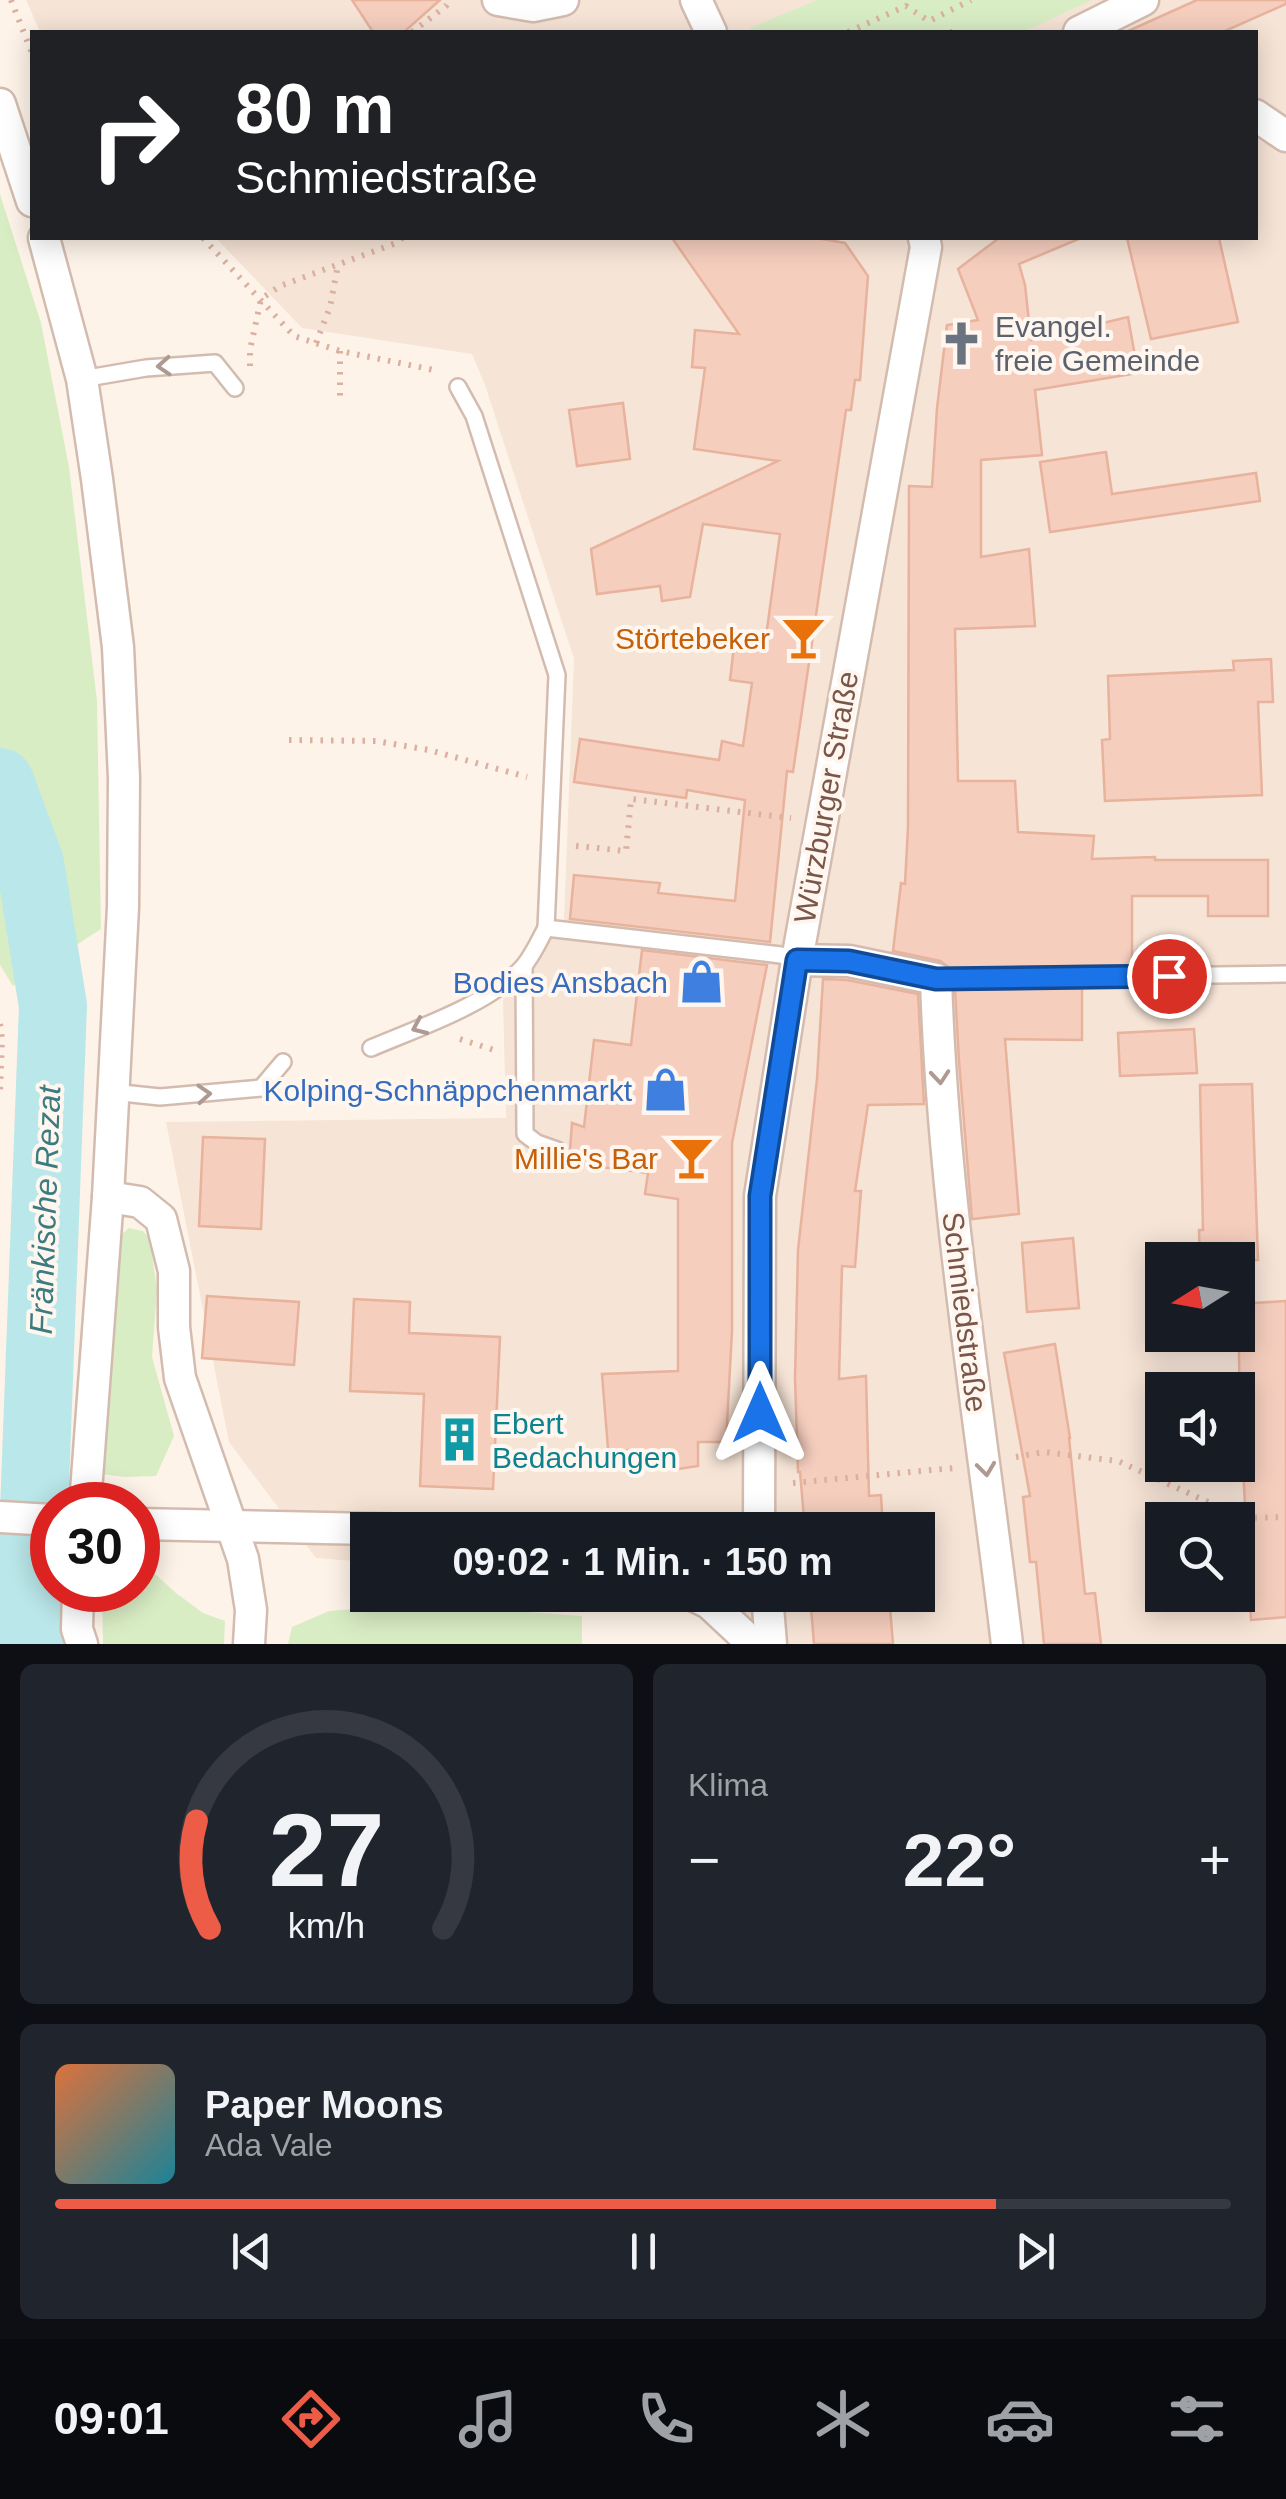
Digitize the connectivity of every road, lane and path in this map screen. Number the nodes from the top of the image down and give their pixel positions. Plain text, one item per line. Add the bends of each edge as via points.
1 (11, 0) edge
2 (450, 0) edge
3 (498, 0) edge
4 (563, 0) edge
5 (696, 0) edge
6 (971, 0) edge
7 (1144, 0) edge
8 (909, 3) edge
9 (929, 22) junction
10 (415, 30) edge
11 (710, 30) edge
12 (852, 30) edge
13 (931, 30) edge
14 (1083, 30) edge
15 (30, 48) edge
16 (1286, 102) edge
17 (0, 104) edge
18 (1258, 104) edge
19 (1258, 116) edge
20 (1286, 136) edge
21 (30, 195) edge
22 (45, 240) edge
23 (204, 240) edge
24 (400, 240) edge
25 (923, 240) edge
26 (338, 265) junction
27 (261, 298) junction
28 (316, 344) junction
29 (340, 350) junction
30 (250, 368) dead end
31 (82, 379) junction
32 (458, 387) joint
33 (235, 388) dead end
34 (340, 398) dead end
35 (289, 740) dead end
36 (552, 784) junction
37 (802, 819) dead end
38 (550, 844) junction
39 (546, 928) junction
40 (797, 960) junction
41 (524, 966) junction
42 (1286, 974) edge
43 (936, 979) junction
44 (0, 1024) edge
45 (371, 1048) dead end
46 (283, 1062) dead end
47 (0, 1091) edge
48 (112, 1092) junction
49 (557, 1150) dead end
50 (108, 1197) junction
51 (985, 1462) junction
52 (933, 1472) dead end
53 (87, 1482) edge
54 (758, 1485) junction
55 (759, 1512) edge
56 (0, 1517) edge
57 (1286, 1517) edge
58 (30, 1519) edge
59 (160, 1524) edge
60 (230, 1526) junction
61 (350, 1529) edge
62 (77, 1612) edge
63 (718, 1612) edge
64 (769, 1612) edge
65 (82, 1644) edge
66 (249, 1644) edge
67 (752, 1644) edge
68 (772, 1644) edge
69 (1006, 1644) edge

1 - 15 path
2 - 10 path
3 - 4 street via 533,6
5 - 11 street
6 - 9 path
7 - 14 street
8 - 9 path
8 - 12 path
9 - 13 path
16 - 18 street
17 - 21 street
19 - 20 street
22 - 31 street
23 - 27 path
24 - 26 path
25 - 40 street, Würzburger Straße
26 - 27 path
26 - 28 path
27 - 28 path via 294,336
27 - 30 path
28 - 29 path
29 - 32 path via 434,370
29 - 34 path
33 -> 31 lane via 216,363
31 - 48 street via 118,647 123,759
32 - 36 lane via 474,416 557,675
35 - 36 path via 376,741 430,750
36 - 38 lane
37 - 38 path via 631,800 626,850
38 - 39 lane
39 - 40 lane
39 - 41 lane
40 - 43 street via 849,961
40 - 54 street, Würzburger Straße via 760,1196
41 -> 45 lane via 495,991
41 - 49 lane via 524,1134
42 - 43 lane
43 -> 51 street, Schmiedstraße via 951,1209
44 - 47 path
48 -> 46 lane via 160,1097 261,1088
48 - 50 street
50 - 53 street
50 - 60 street via 140,1202 161,1219 174,1271 180,1378
51 - 57 path via 1044,1452 1118,1460 1243,1518
51 -> 69 street, Schmiedstraße
52 - 54 path
54 - 55 street, Würzburger Straße
56 - 58 street
59 - 60 street
60 - 61 street
60 - 66 street via 251,1610
62 - 65 street
63 - 67 street
64 - 68 street

